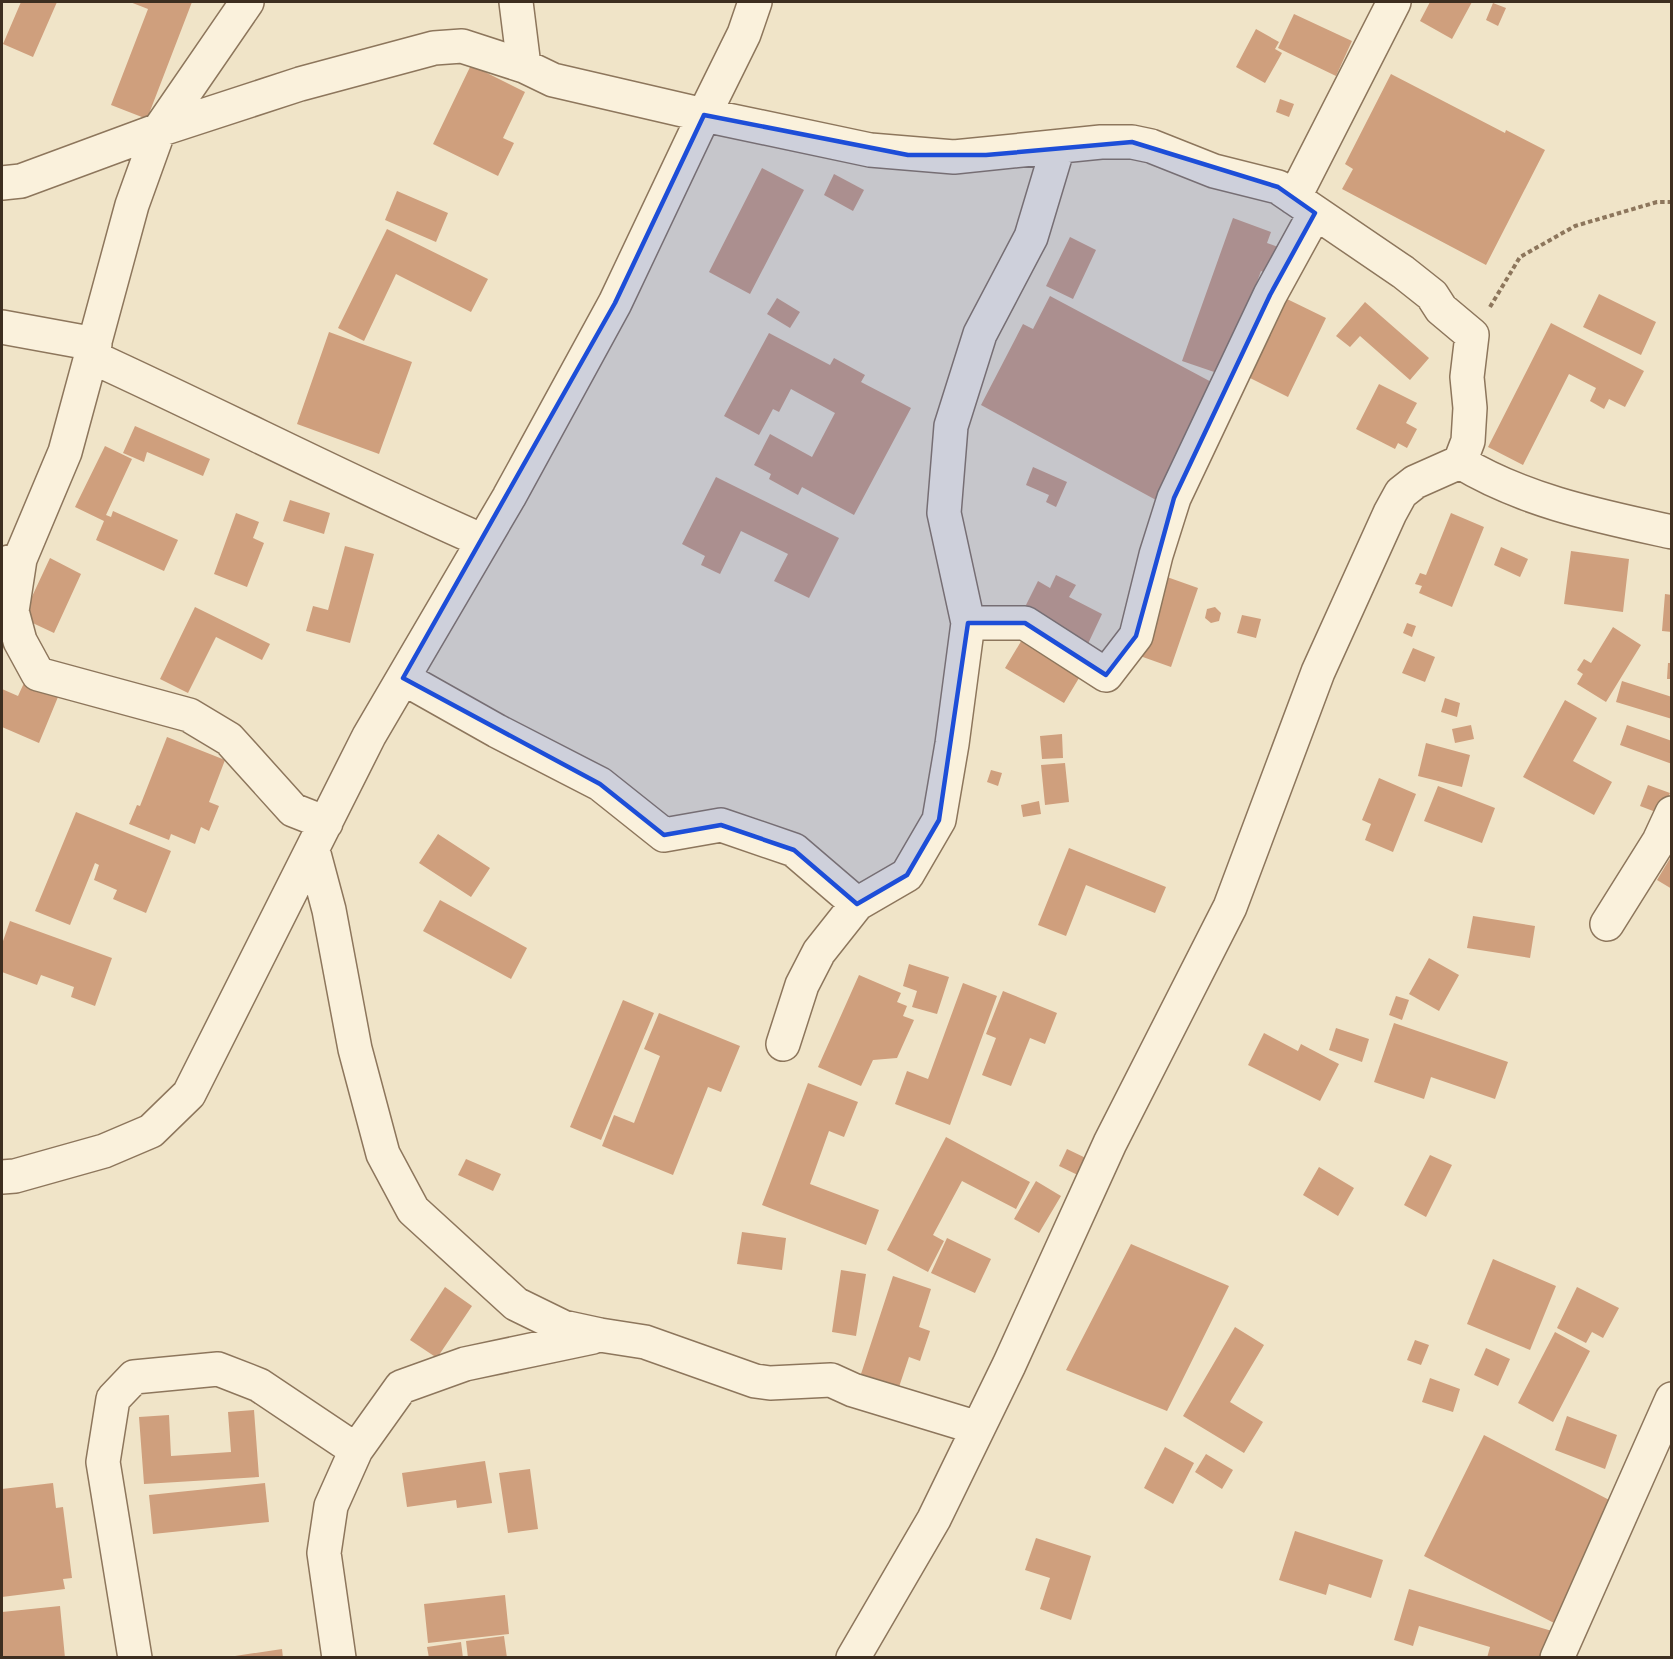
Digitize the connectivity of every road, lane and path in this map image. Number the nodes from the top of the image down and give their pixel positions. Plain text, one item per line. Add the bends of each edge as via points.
1 (247, 2) edge
2 (516, 2) edge
3 (755, 2) edge
4 (1394, 2) edge
5 (524, 66) junction
6 (704, 115) junction
7 (159, 130) junction
8 (1058, 147) junction
9 (2, 183) edge
10 (1671, 202) edge
11 (1305, 205) junction
12 (2, 327) edge
13 (1472, 335) junction
14 (94, 350) junction
15 (1460, 462) junction
16 (1671, 532) edge
17 (483, 541) junction
18 (11, 562) edge
19 (2, 592) edge
20 (968, 623) junction
21 (403, 678) junction
22 (1671, 813) edge
23 (320, 836) junction
24 (857, 904) junction
25 (1607, 924) dead end
26 (783, 1044) dead end
27 (2, 1177) edge
28 (600, 1335) junction
29 (1671, 1399) edge
30 (978, 1428) junction
31 (356, 1450) junction
32 (135, 1658) edge
33 (339, 1658) edge
34 (853, 1658) edge
35 (1557, 1658) edge

1 - 7 street
2 - 5 street
3 - 6 street via 744,34
4 - 11 street
5 - 6 street via 553,80
5 - 7 street via 462,46 434,48 300,84
6 - 8 street via 908,155 964,156
6 - 17 street via 615,303
7 - 9 street via 21,181
7 - 14 street via 132,204
8 - 11 street via 1132,142 1214,171 1278,187
8 - 20 street via 1031,237 980,334 951,426 944,513
10 - 13 path via 1657,202 1575,226 1520,257
11 - 13 street via 1403,272
11 - 20 street via 1270,295 1174,498 1136,636 1106,675 1025,624
12 - 14 street
13 - 15 street via 1467,377 1468,441
14 - 17 street via 382,496
14 - 18 street via 65,452
15 - 16 street via 1504,486 1592,514
15 - 30 street via 1414,482 1401,493 1390,513 1318,672 1230,907 1110,1143
17 - 21 street
18 - 19 street
18 - 23 street via 12,611 20,641 38,674 189,716 229,739
20 - 24 street via 939,820 907,874
21 - 23 street via 369,736
21 - 24 street via 600,784 664,835 721,825 794,850
22 - 25 street via 1659,841
23 - 27 street via 189,1094 151,1131 104,1151
23 - 28 street via 329,910 355,1049 383,1154 413,1210 516,1304 563,1327
24 - 26 street via 819,952 802,985
28 - 30 street via 645,1342 755,1381 831,1380
28 - 31 street via 465,1364 402,1387
29 - 35 street
30 - 34 street via 933,1518
31 - 32 street via 260,1385 218,1369 134,1377 113,1399 103,1462
31 - 33 street via 331,1506 324,1553

